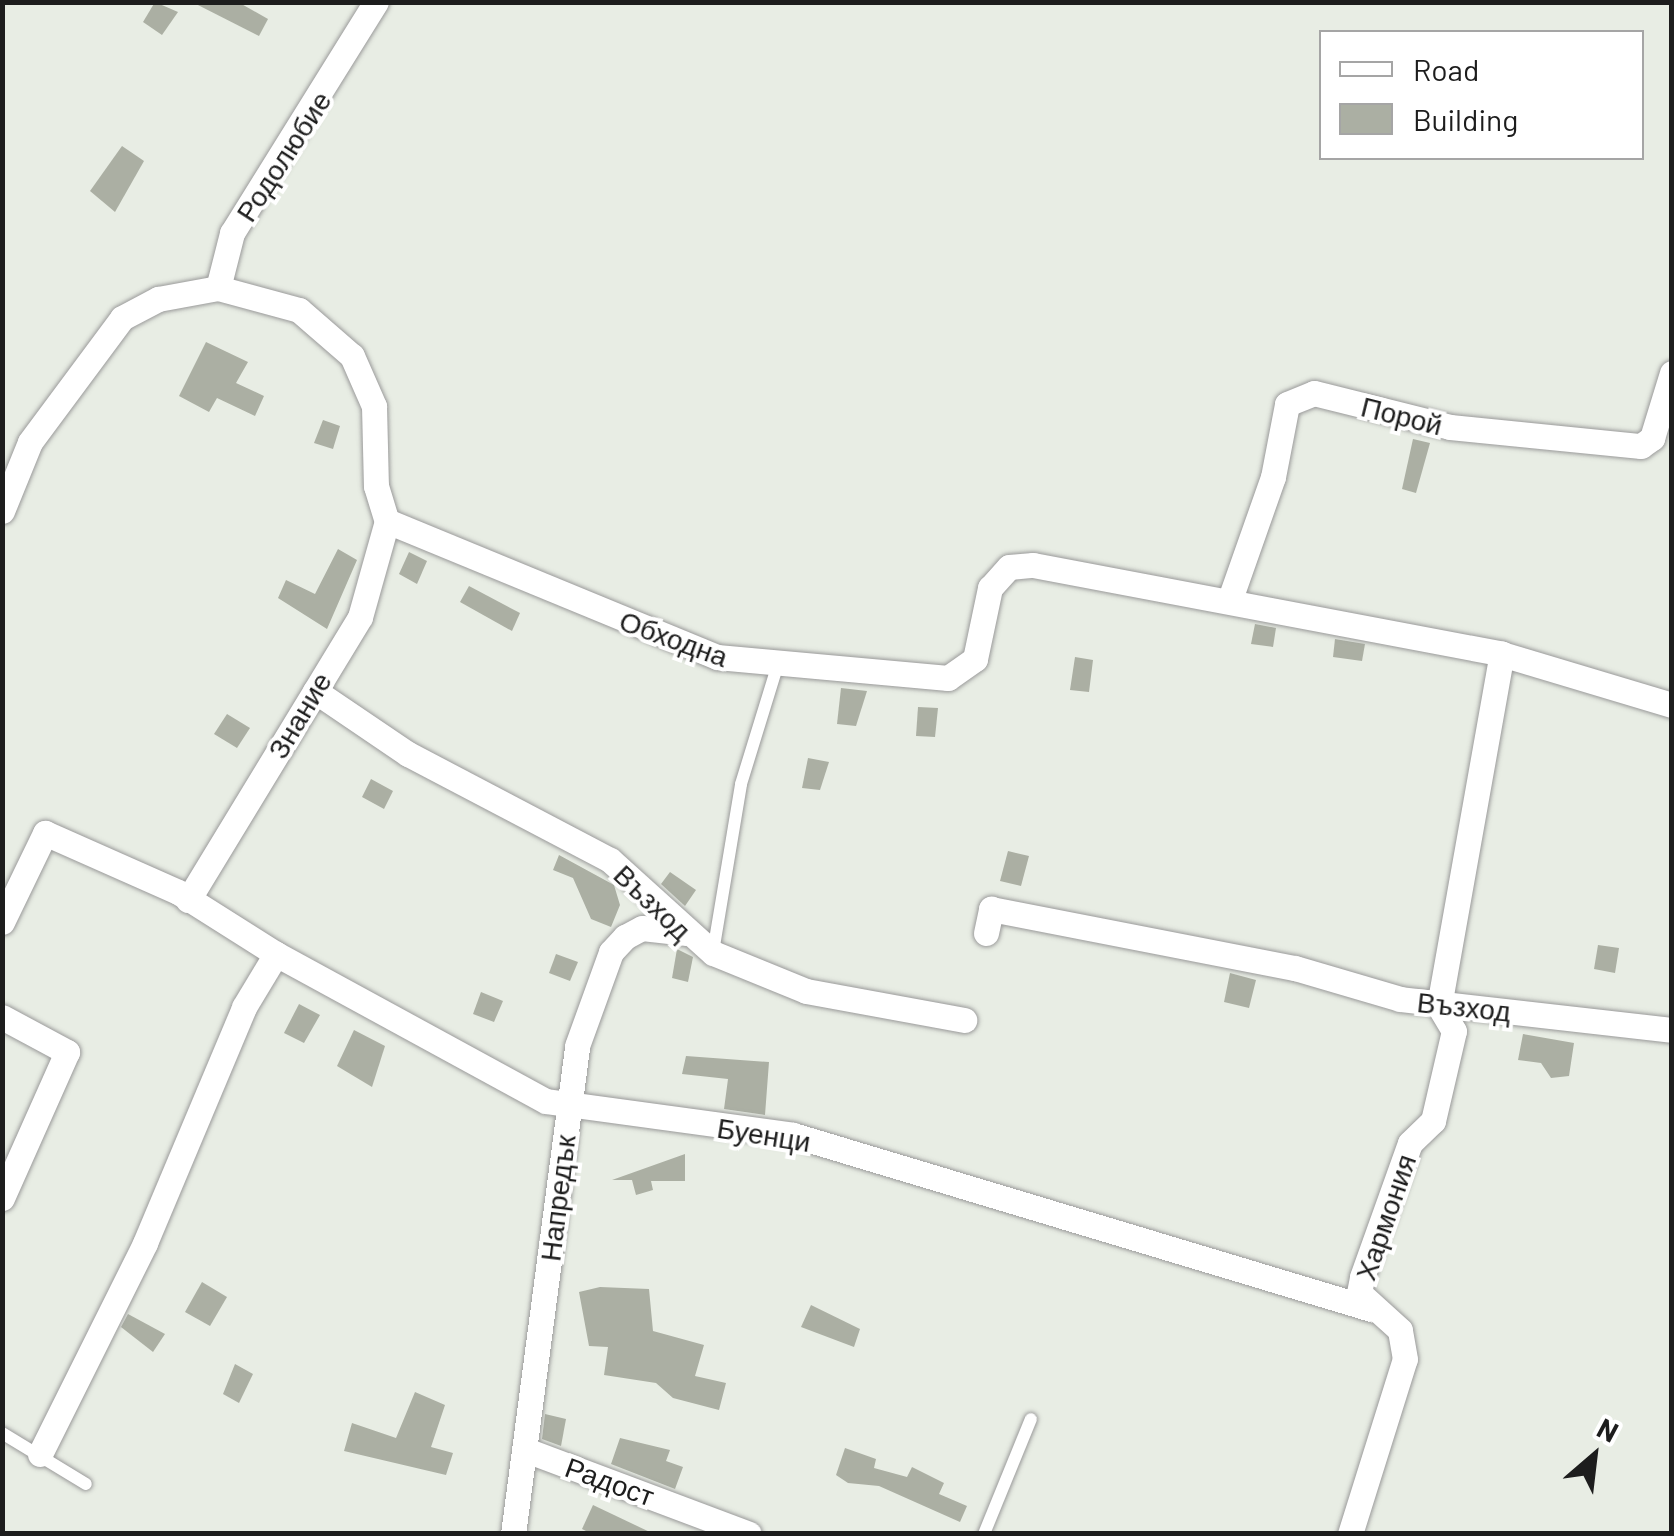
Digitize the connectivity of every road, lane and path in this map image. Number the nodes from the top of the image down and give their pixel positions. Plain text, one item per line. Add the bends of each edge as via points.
1 (376, 2) edge
2 (218, 288) junction
3 (1672, 374) edge
4 (2, 511) edge
5 (387, 521) junction
6 (1230, 599) junction
7 (1502, 654) junction
8 (777, 667) junction
9 (314, 690) junction
10 (1672, 705) edge
11 (188, 900) junction
12 (2, 922) edge
13 (986, 933) dead end
14 (686, 934) junction
15 (276, 954) junction
16 (713, 954) junction
17 (1440, 1006) junction
18 (2, 1017) edge
19 (964, 1020) dead end
20 (1672, 1030) edge
21 (568, 1109) junction
22 (2, 1198) edge
23 (1371, 1309) junction
24 (1030, 1419) dead end
25 (2, 1433) edge
26 (526, 1450) junction
27 (40, 1454) junction
28 (86, 1484) dead end
29 (513, 1534) edge
30 (749, 1534) edge
31 (984, 1534) edge
32 (1350, 1534) edge

1 - 2 street, Родолюбие via 232,233
2 - 4 street via 158,299 122,318 30,442
2 - 5 street via 299,310 352,356 374,406 376,486
3 - 6 street, Порой via 1652,438 1642,446 1450,427 1314,393 1287,404 1274,476
5 - 8 street, Обходна via 717,657
5 - 9 street, Знание via 360,618
6 - 7 street
6 - 8 street, Обходна via 1009,568 990,588 975,659 948,678
7 - 10 street
7 - 17 street, Хармония
8 - 16 lane via 741,784
9 - 11 street, Знание
9 - 14 street, Възход via 408,754 610,860
11 - 12 street, Буенци via 44,833
11 - 15 street, Буенци
13 - 17 street, Възход via 992,908 1295,968
14 - 16 street, Възход
14 - 21 street, Напредък via 642,928 611,952 577,1046
15 - 21 street, Буенци
15 - 27 street via 244,1007 145,1243
16 - 19 street, Възход via 806,991
17 - 20 street, Възход
17 - 23 street, Хармония via 1454,1031 1433,1122 1410,1143 1362,1276 1360,1293
18 - 22 street via 67,1052
21 - 23 street, Буенци via 793,1135
21 - 26 street, Напредък
23 - 32 street, Хармония via 1400,1330 1405,1359
24 - 31 lane
25 - 27 lane
26 - 29 street, Напредък
26 - 30 street, Радост
27 - 28 lane

